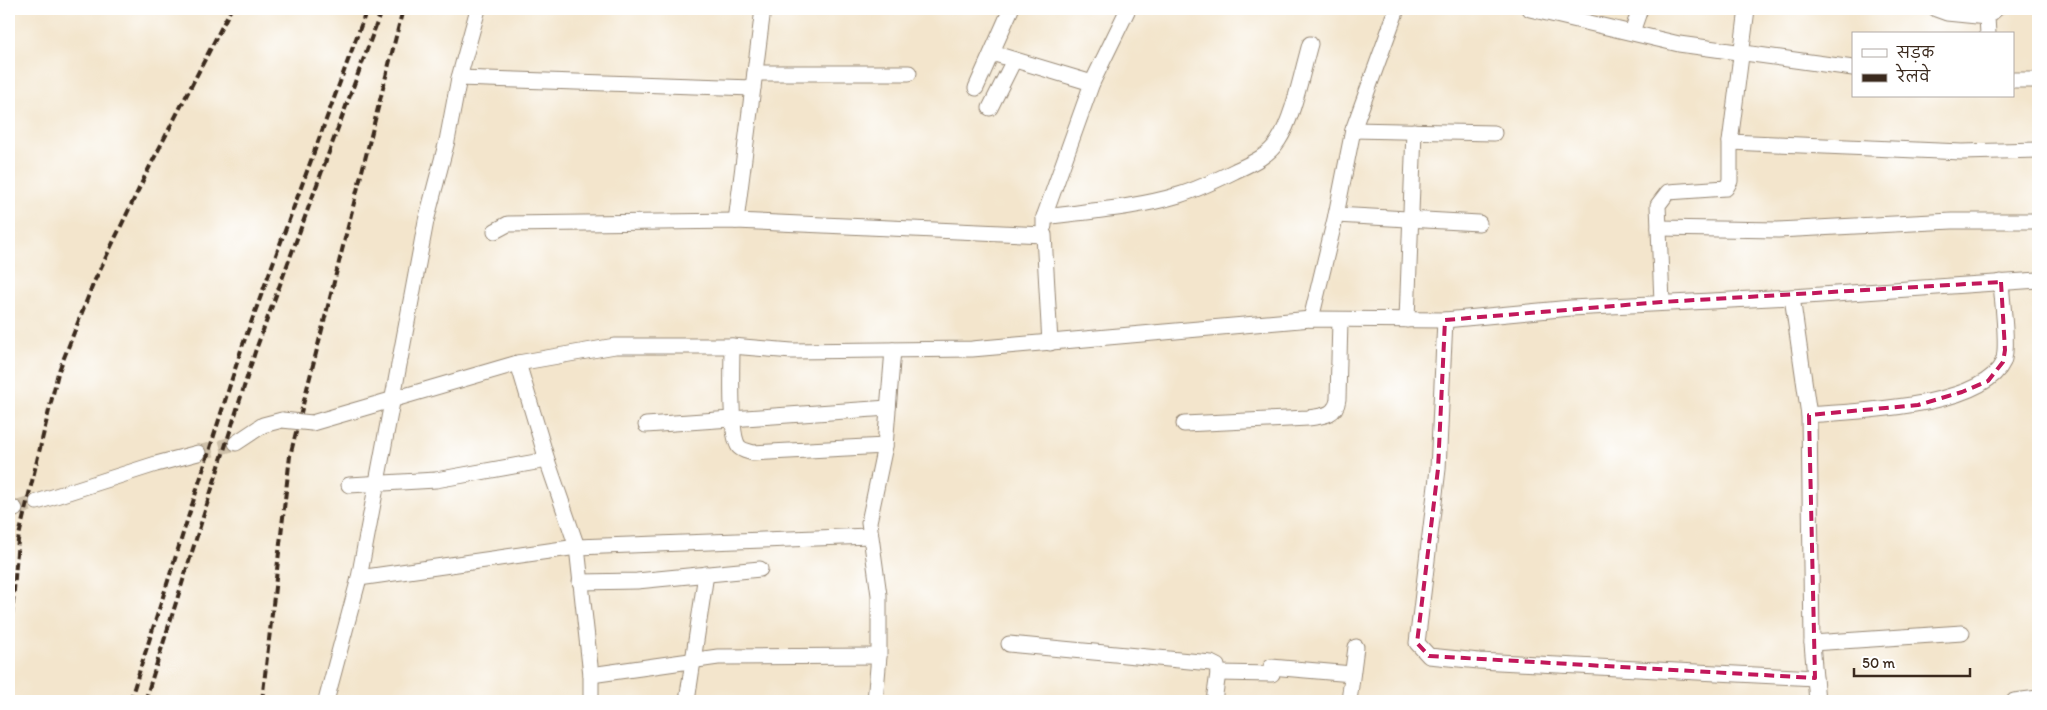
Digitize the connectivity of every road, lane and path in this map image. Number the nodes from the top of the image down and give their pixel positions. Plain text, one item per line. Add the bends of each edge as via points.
1 (478, 9) edge
2 (763, 9) edge
3 (1011, 9) edge
4 (1128, 9) edge
5 (1397, 9) edge
6 (1530, 9) edge
7 (1640, 9) edge
8 (1747, 9) edge
9 (1936, 9) edge
10 (1553, 11) edge
11 (1992, 13) edge
12 (1632, 32) junction
13 (1988, 32) edge
14 (1310, 44) dead end
15 (992, 53) junction
16 (1742, 53) junction
17 (1014, 60) junction
18 (1852, 68) edge
19 (909, 73) dead end
20 (459, 78) junction
21 (2014, 80) edge
22 (2038, 80) edge
23 (754, 81) junction
24 (1092, 83) junction
25 (976, 88) dead end
26 (990, 108) dead end
27 (1354, 130) junction
28 (1414, 131) junction
29 (1494, 133) dead end
30 (1730, 142) junction
31 (2038, 150) edge
32 (1336, 215) junction
33 (1044, 217) junction
34 (1410, 219) junction
35 (736, 221) junction
36 (2038, 221) edge
37 (1479, 223) dead end
38 (1659, 228) junction
39 (495, 231) dead end
40 (1044, 235) junction
41 (2038, 280) edge
42 (2001, 282) junction
43 (1792, 297) junction
44 (1662, 302) junction
45 (1311, 319) junction
46 (1340, 320) junction
47 (1407, 320) junction
48 (1445, 320) junction
49 (1050, 343) junction
50 (732, 346) junction
51 (893, 350) junction
52 (518, 363) junction
53 (391, 400) junction
54 (888, 408) junction
55 (1809, 415) junction
56 (733, 420) junction
57 (1184, 424) dead end
58 (646, 425) dead end
59 (236, 443) tunnel mouth
60 (884, 446) junction
61 (198, 453) tunnel mouth
62 (547, 460) junction
63 (377, 484) junction
64 (349, 485) dead end
65 (37, 502) tunnel mouth
66 (870, 536) junction
67 (577, 547) junction
68 (760, 569) dead end
69 (706, 574) junction
70 (359, 578) junction
71 (580, 582) junction
72 (1962, 633) dead end
73 (1812, 643) junction
74 (1009, 644) dead end
75 (1356, 647) dead end
76 (879, 656) junction
77 (693, 661) junction
78 (1218, 673) junction
79 (1352, 674) junction
80 (591, 675) junction
81 (1815, 678) junction
82 (2038, 698) edge
83 (326, 701) edge
84 (592, 701) edge
85 (688, 701) edge
86 (875, 701) edge
87 (1214, 701) edge
88 (1349, 701) edge
89 (1817, 701) edge
90 (2014, 701) edge

1 - 20 street
2 - 23 street
3 - 15 street
4 - 24 street
5 - 27 street
6 - 10 street
7 - 12 street
8 - 16 street
9 - 11 street via 1948,13
10 - 12 street
11 - 13 street
12 - 16 street via 1679,44
14 - 33 street via 1285,128 1268,153 1200,188 1179,195
15 - 17 street
15 - 25 street
16 - 18 street
16 - 30 street
17 - 24 street
17 - 26 street
19 - 23 street
20 - 23 street
20 - 53 street via 426,221
21 - 22 street
23 - 35 street
24 - 33 street
27 - 28 street
27 - 32 street
28 - 29 street
28 - 34 street
30 - 31 street via 1962,152
30 - 38 street via 1730,181 1726,188 1668,192 1658,205
32 - 34 street
32 - 45 street
33 - 40 street
34 - 37 street
34 - 47 street
35 - 39 street via 508,224
35 - 40 street
36 - 38 street via 1952,221 1778,230
38 - 44 street
40 - 49 street
41 - 42 street
42 - 43 street
42 - 55 street via 2005,350 2003,362 1988,380 1962,392 1918,405
43 - 44 street
43 - 55 street
44 - 48 street
45 - 46 street
45 - 49 street
46 - 47 street
46 - 57 street via 1338,399 1332,413 1308,418
47 - 48 street
48 - 81 street via 1438,468 1417,643 1429,656
49 - 51 street via 972,349
50 - 51 street via 792,351
50 - 52 street via 615,346
50 - 56 street
51 - 54 street
52 - 53 street
52 - 62 street
53 - 59 street, bridge via 312,423 282,420 263,425
53 - 63 street
54 - 56 street
54 - 60 street
55 - 73 street
56 - 58 street
56 - 60 street via 737,445 753,452
60 - 66 street via 869,522
61 - 65 street
62 - 63 street via 436,480
62 - 67 street
63 - 64 street
63 - 70 street
66 - 67 street
66 - 76 street via 879,595
67 - 70 street
67 - 71 street
68 - 69 street
69 - 71 street via 637,581
69 - 77 street
70 - 83 street
71 - 80 street
72 - 73 street
73 - 81 street
74 - 78 street via 1211,663 1217,666
75 - 79 street
76 - 77 street via 718,657
76 - 86 street
77 - 80 street
77 - 85 street
78 - 79 street via 1271,670
78 - 87 street
79 - 88 street
80 - 84 street
81 - 89 street
82 - 90 street

